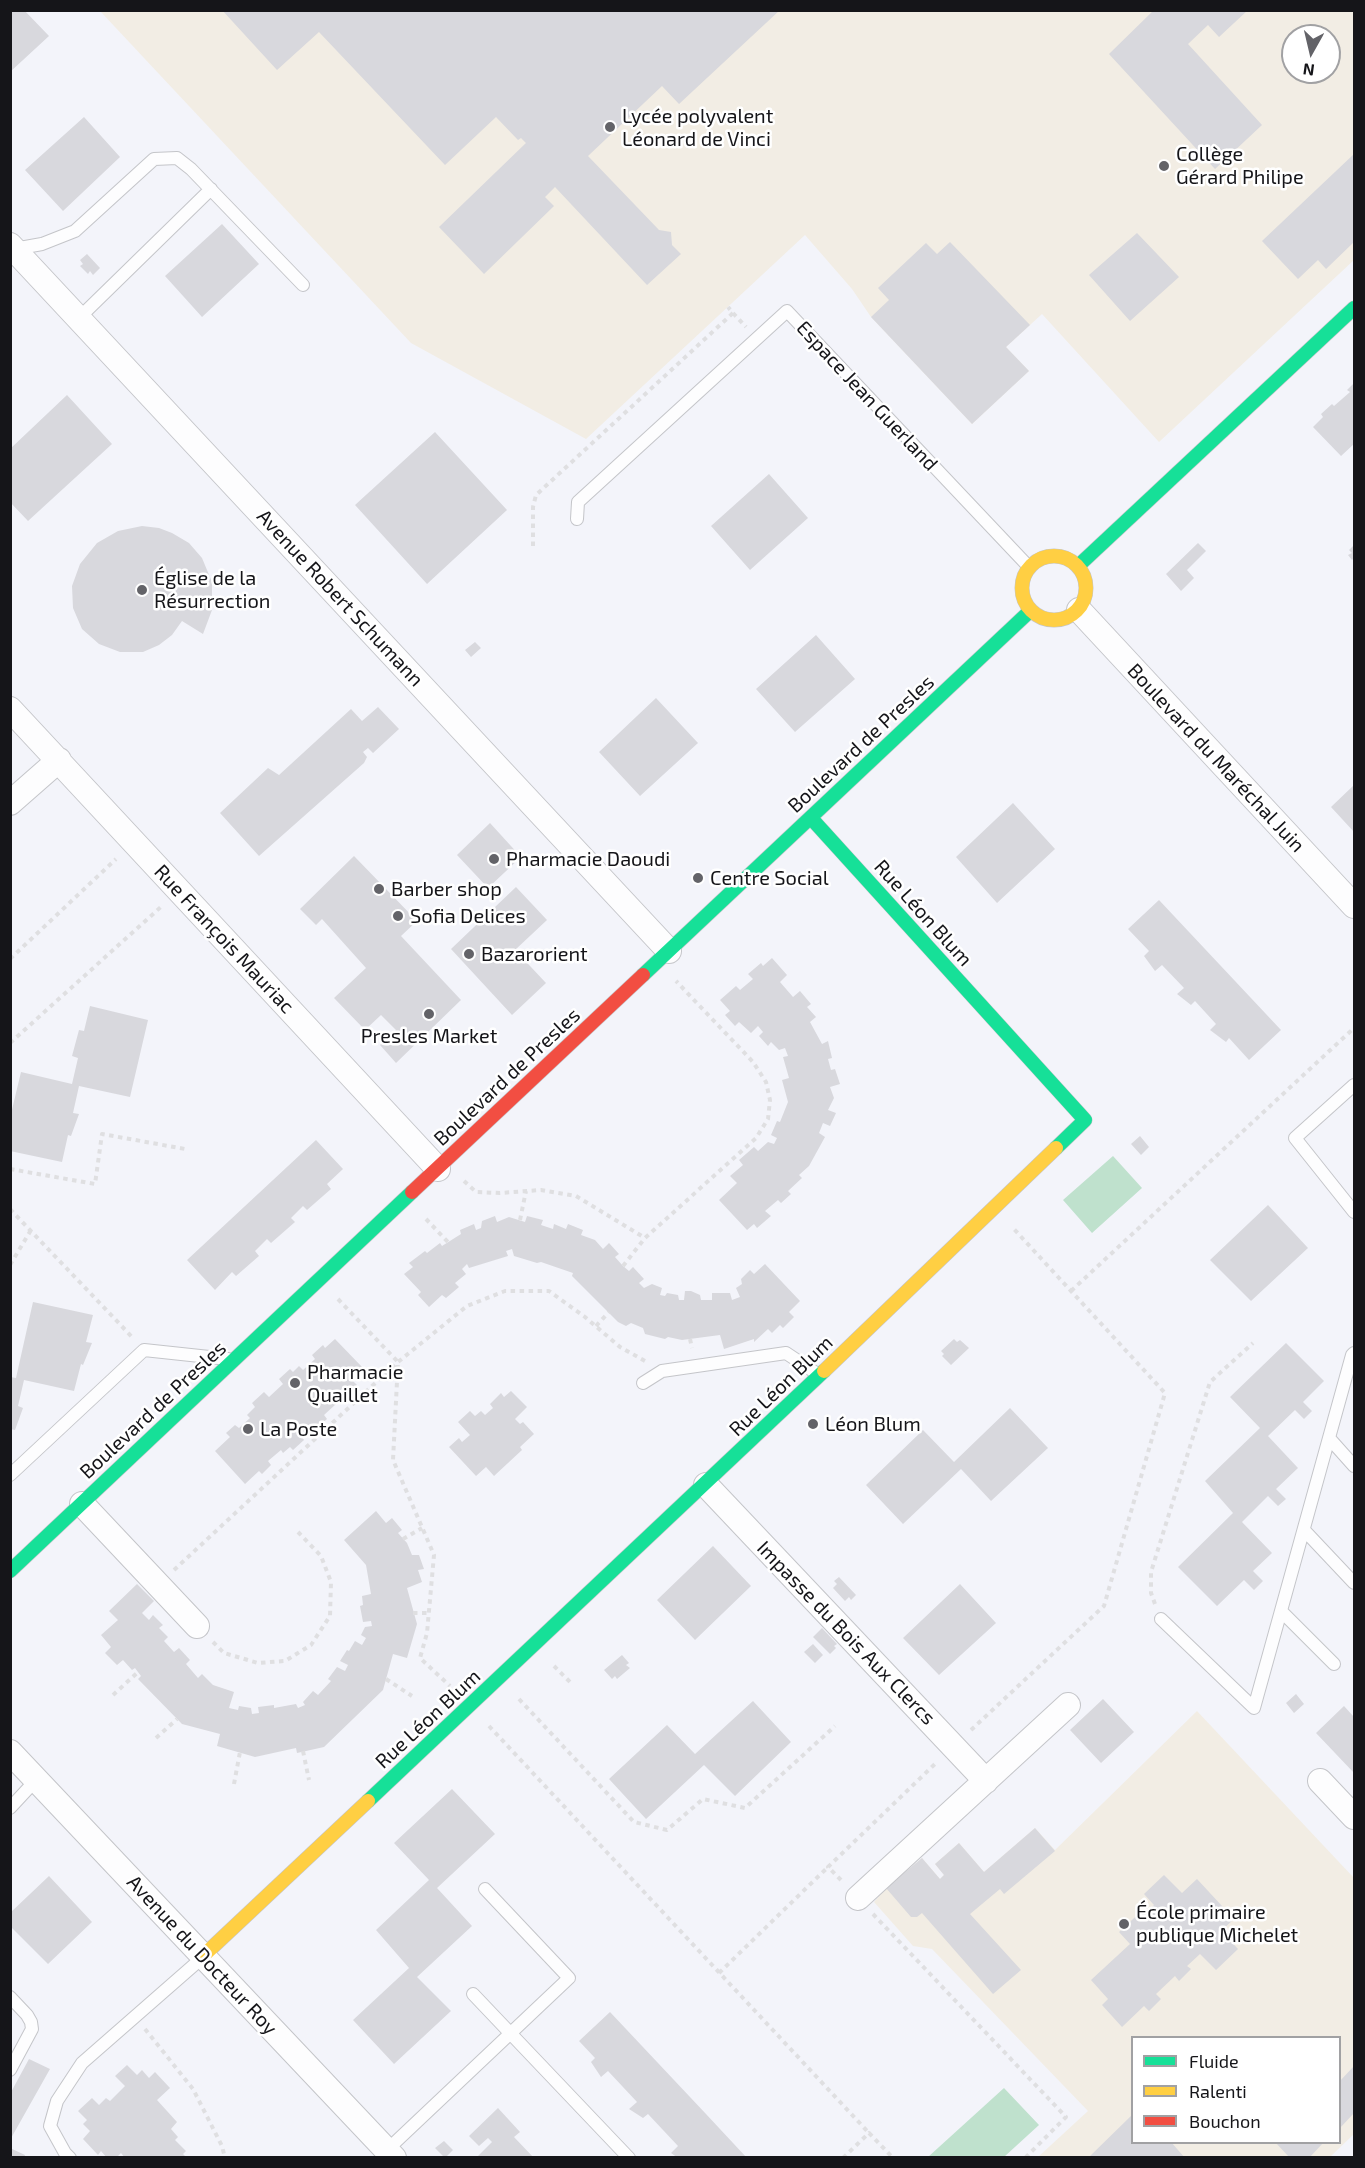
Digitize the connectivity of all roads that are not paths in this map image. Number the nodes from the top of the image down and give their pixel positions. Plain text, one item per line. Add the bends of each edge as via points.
1 (211, 189) junction
2 (12, 247) edge
3 (303, 285) dead end
4 (1354, 308) edge
5 (79, 318) junction
6 (577, 519) dead end
7 (1078, 566) junction
8 (1029, 567) junction
9 (1078, 610) junction
10 (1030, 611) junction
11 (10, 708) edge
12 (58, 760) junction
13 (10, 804) edge
14 (811, 818) junction
15 (1351, 895) edge
16 (669, 951) junction
17 (1354, 1085) edge
18 (438, 1169) junction
19 (1354, 1212) edge
20 (1354, 1355) edge
21 (236, 1359) junction
22 (820, 1376) junction
23 (643, 1383) dead end
24 (1329, 1438) junction
25 (1354, 1466) edge
26 (10, 1475) edge
27 (706, 1485) junction
28 (82, 1504) junction
29 (1304, 1530) junction
30 (10, 1571) edge
31 (1354, 1583) edge
32 (1281, 1611) junction
33 (1161, 1619) road end
34 (197, 1626) road end
35 (1334, 1664) dead end
36 (1068, 1705) dead end
37 (10, 1752) edge
38 (36, 1780) junction
39 (986, 1780) junction
40 (1320, 1781) dead end
41 (10, 1808) edge
42 (1354, 1817) edge
43 (485, 1889) dead end
44 (858, 1898) road end
45 (204, 1956) junction
46 (473, 1994) dead end
47 (10, 1997) edge
48 (511, 2033) junction
49 (10, 2070) edge
50 (391, 2154) edge
51 (70, 2157) edge
52 (629, 2157) edge

1 - 2 lane via 177,158 154,159 75,231 42,244
1 - 3 lane
1 - 5 lane
2 - 5 street, Avenue Robert Schumann
4 - 7 street
5 - 16 street, Avenue Robert Schumann
6 - 8 lane, Espace Jean Guerland via 578,502 787,311
7 - 8 street via 1059,556 1047,556
7 - 9 street via 1086,593
8 - 10 street via 1022,594
9 - 10 street via 1060,621 1039,618
9 - 15 street, Boulevard du Maréchal Juin
10 - 14 street, Boulevard de Presles
11 - 12 street, Rue François Mauriac
12 - 13 street
12 - 18 street, Rue François Mauriac
14 - 16 street, Boulevard de Presles
14 - 22 street, Rue Léon Blum via 1085,1120
16 - 18 street, Boulevard de Presles
17 - 19 lane via 1295,1138
18 - 21 street, Boulevard de Presles
20 - 24 lane
21 - 26 lane via 144,1350
21 - 28 street, Boulevard de Presles
22 - 23 lane via 786,1353 662,1371
22 - 27 street, Rue Léon Blum
24 - 25 lane
24 - 29 lane
27 - 39 street, Impasse du Bois Aux Clercs
27 - 45 street, Rue Léon Blum
28 - 30 street, Boulevard de Presles
28 - 34 street
29 - 31 lane
29 - 32 lane
32 - 33 lane via 1254,1708
32 - 35 lane
36 - 39 street
37 - 38 street, Avenue du Docteur Roy
38 - 41 lane
38 - 45 street, Avenue du Docteur Roy
39 - 44 street
40 - 42 street
43 - 48 lane via 569,1978
45 - 50 street, Avenue du Docteur Roy
45 - 51 lane via 82,2064 57,2101 50,2126
46 - 48 lane
47 - 49 lane via 27,2015 32,2029
48 - 50 lane
48 - 52 lane

